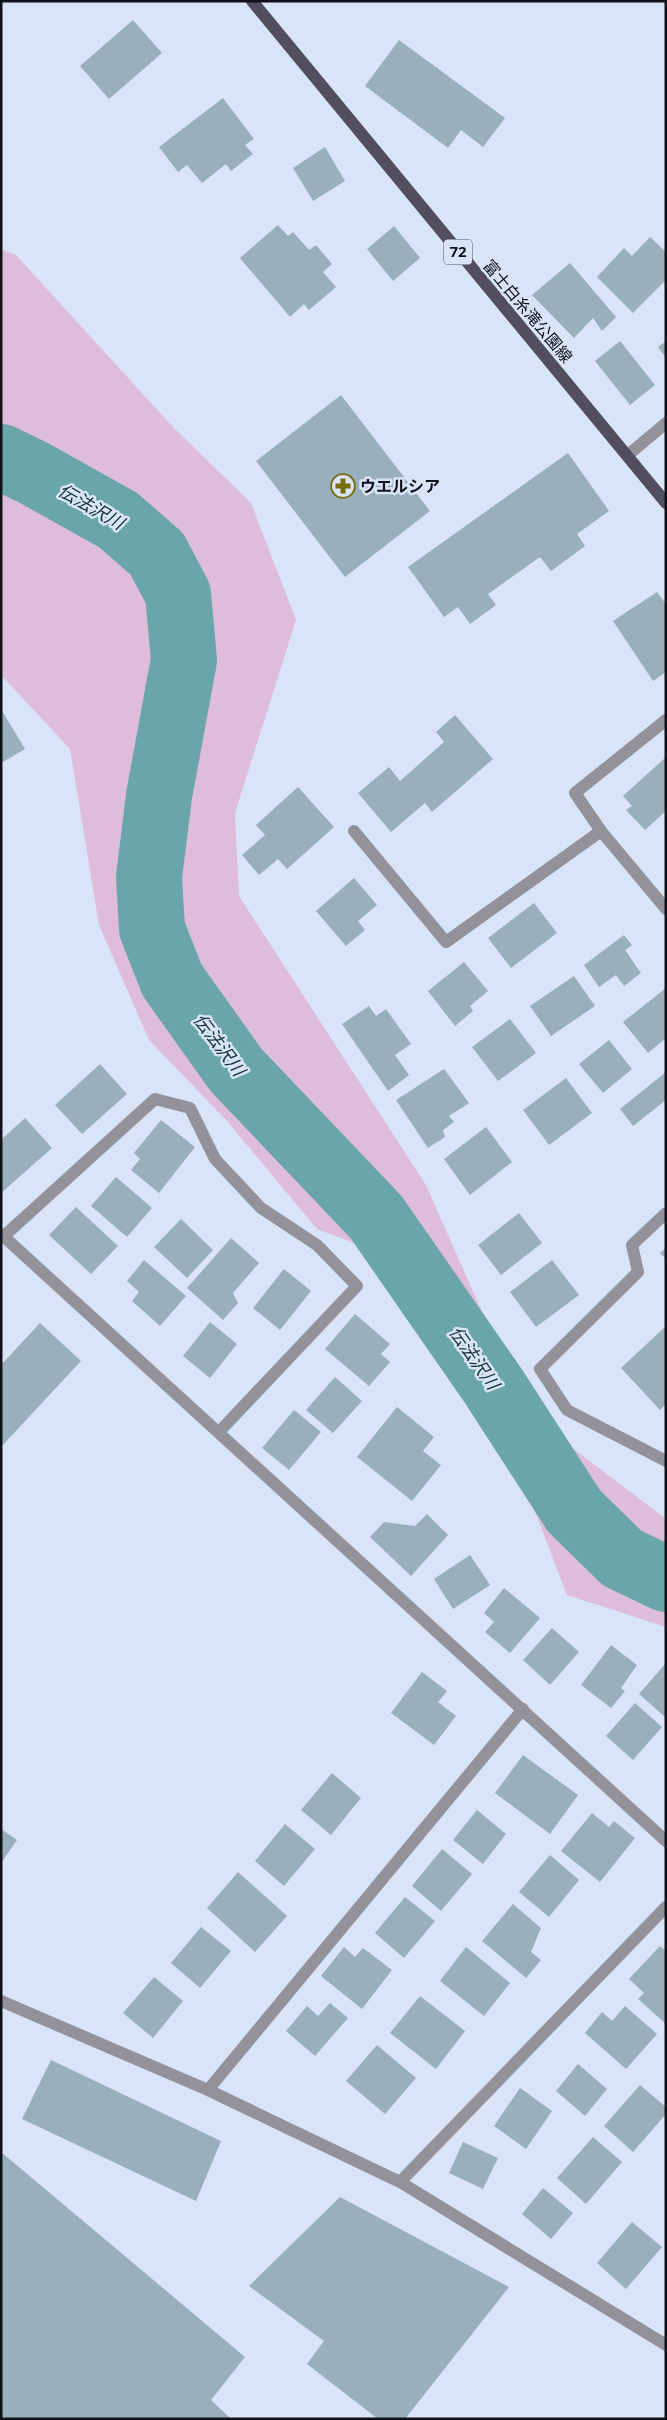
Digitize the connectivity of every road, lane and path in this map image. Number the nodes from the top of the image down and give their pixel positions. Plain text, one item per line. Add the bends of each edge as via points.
1 (252, 1) edge
2 (666, 423) edge
3 (628, 455) junction
4 (666, 503) edge
5 (666, 720) edge
6 (354, 831) dead end
7 (602, 831) junction
8 (666, 909) edge
9 (666, 1213) edge
10 (2, 1235) edge
11 (219, 1432) junction
12 (666, 1461) edge
13 (523, 1709) junction
14 (666, 1841) edge
15 (666, 1907) edge
16 (1, 2001) edge
17 (208, 2090) junction
18 (400, 2182) junction
19 (666, 2345) edge

1 - 3 main road, 富士白糸滝公園線 / 72
2 - 3 street
3 - 4 main road, 富士白糸滝公園線 / 72
5 - 7 street via 575,793
6 - 7 street via 446,942
7 - 8 street
9 - 12 street via 632,1245 638,1272 540,1369 567,1410
10 - 11 street
10 - 11 street via 155,1098 190,1108 215,1159 261,1208 317,1245 357,1286
11 - 13 street
13 - 14 street
13 - 17 street
15 - 18 street
16 - 17 street
17 - 18 street
18 - 19 street

